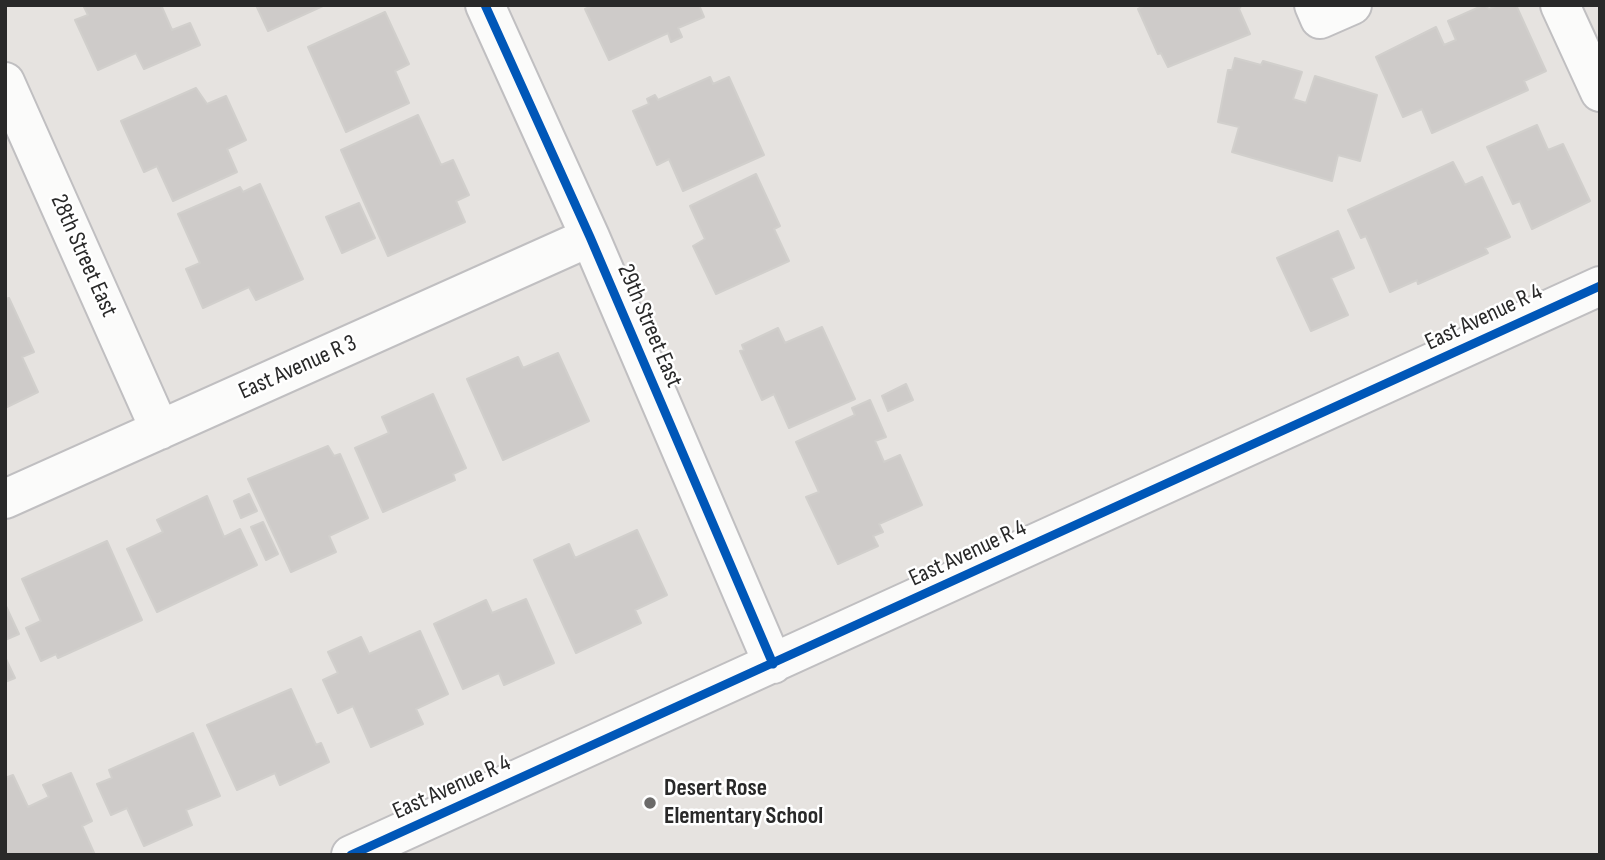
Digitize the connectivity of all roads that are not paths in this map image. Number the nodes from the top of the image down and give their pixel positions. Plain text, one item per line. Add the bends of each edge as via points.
1 (485, 5) edge
2 (1314, 5) edge
3 (1352, 5) edge
4 (1560, 5) edge
5 (5, 82) edge
6 (1600, 92) edge
7 (590, 237) junction
8 (1600, 286) edge
9 (160, 430) junction
10 (5, 499) edge
11 (773, 664) junction
12 (351, 855) edge

1 - 7 street, 29th Street East
2 - 3 street via 1320,19
4 - 6 street
5 - 9 street, 28th Street East
7 - 9 street, East Avenue R 3
7 - 11 street, 29th Street East
8 - 11 street, East Avenue R 4
9 - 10 street, East Avenue R 3
11 - 12 street, East Avenue R 4

